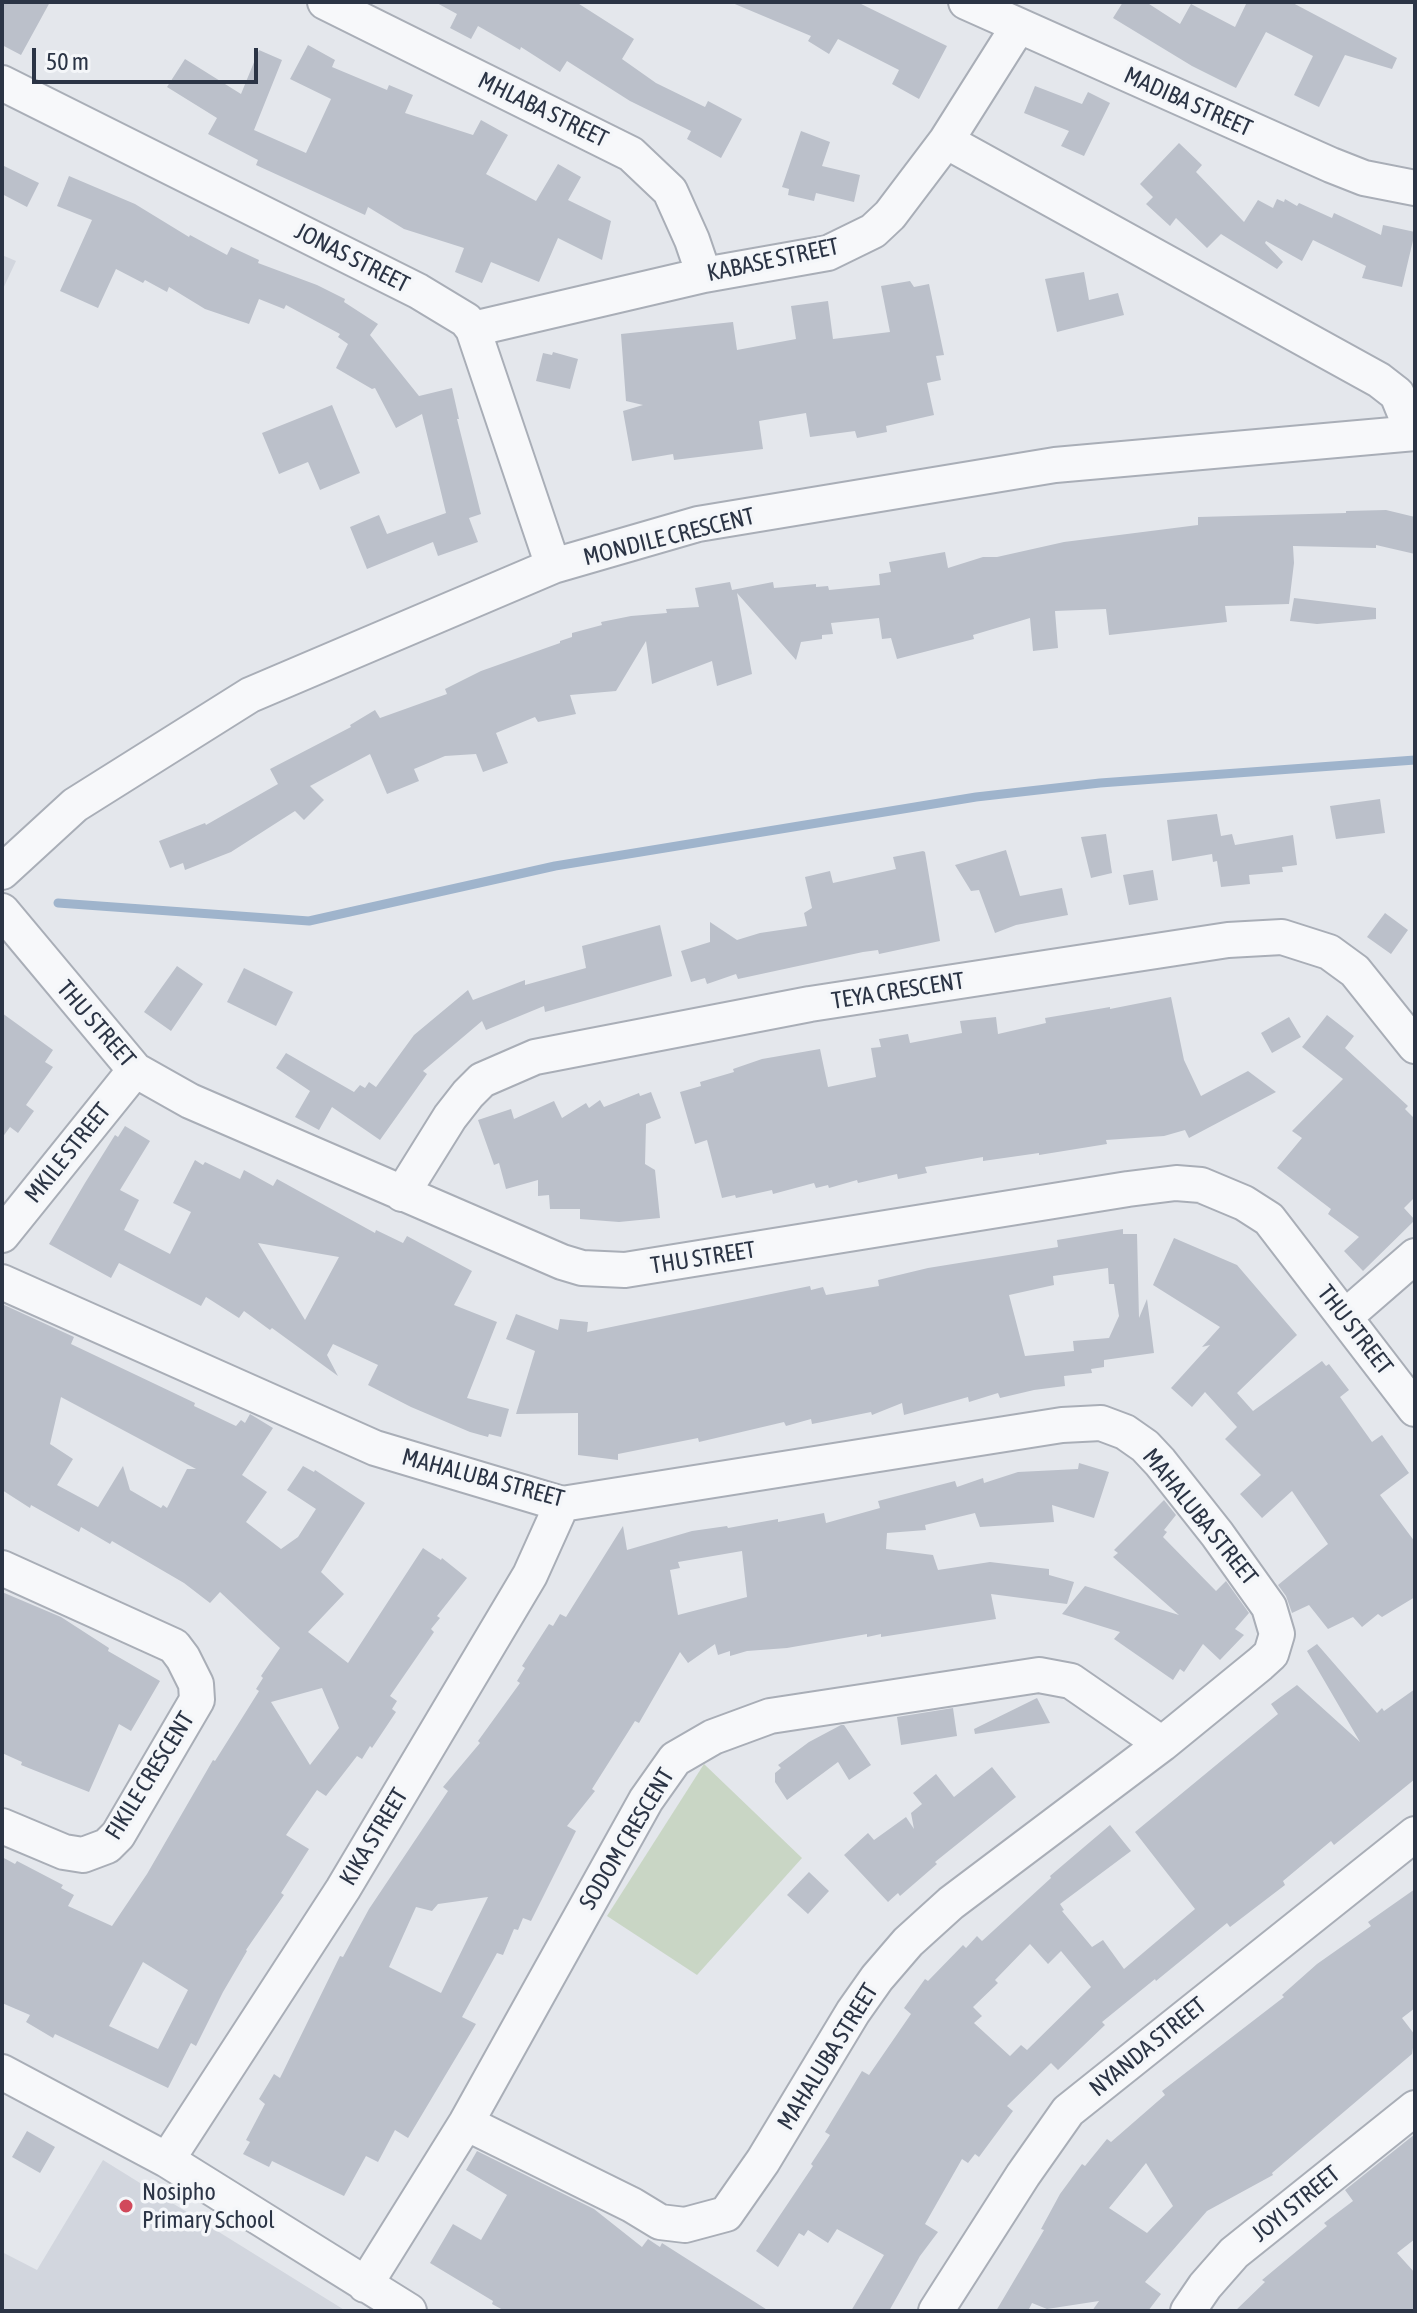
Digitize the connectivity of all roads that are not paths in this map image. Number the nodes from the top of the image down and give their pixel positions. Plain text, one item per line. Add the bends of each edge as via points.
1 (325, 2) edge
2 (966, 2) edge
3 (1018, 27) junction
4 (2, 83) edge
5 (946, 141) junction
6 (1415, 188) edge
7 (704, 275) junction
8 (473, 329) junction
9 (1414, 433) edge
10 (553, 566) junction
11 (2, 872) edge
12 (2, 911) edge
13 (1415, 1046) edge
14 (135, 1070) junction
15 (402, 1194) junction
16 (2, 1235) edge
17 (1415, 1256) edge
18 (2, 1282) edge
19 (1346, 1316) junction
20 (1415, 1409) edge
21 (562, 1504) junction
22 (2, 1568) edge
23 (1162, 1744) junction
24 (2, 1826) edge
25 (1415, 1834) edge
26 (2, 2072) edge
27 (1415, 2108) edge
28 (466, 2123) junction
29 (167, 2160) junction
30 (365, 2285) junction
31 (409, 2311) edge
32 (936, 2311) edge
33 (1188, 2311) edge

1 - 7 street, MHLABA STREET via 631,154 670,191
2 - 3 street, MADIBA STREET
3 - 5 street, KABASE STREET
3 - 6 street, MADIBA STREET via 1331,165
4 - 8 street, JONAS STREET via 446,305
5 - 7 street, KABASE STREET via 873,231 828,253
5 - 9 street via 1379,380 1397,394
7 - 8 street, KABASE STREET
8 - 10 street
9 - 10 street, MONDILE CRESCENT via 1055,465 698,524
10 - 11 street, MONDILE CRESCENT via 250,695 75,805
12 - 14 street, THU STREET
13 - 15 street, TEYA CRESCENT via 1355,971 1329,952 1282,937 1228,940 810,1004 535,1057 502,1069 475,1087
14 - 15 street, THU STREET via 190,1101
14 - 16 street, MKILE STREET
15 - 19 street, THU STREET via 562,1262 625,1270 1128,1189 1201,1185 1269,1219
17 - 19 street
18 - 21 street, MAHALUBA STREET via 375,1448
19 - 20 street, THU STREET
21 - 23 street, MAHALUBA STREET via 1062,1425 1101,1423 1125,1432 1160,1462 1217,1534 1269,1607 1277,1634 1271,1654
21 - 29 street, KIKA STREET via 530,1575 343,1889
22 - 24 street, FIKILE CRESCENT via 174,1646 196,1684 197,1700 107,1846 83,1855 64,1852
23 - 28 street, MAHALUBA STREET via 951,1903 908,1942 853,2012 726,2214 685,2225 660,2222
23 - 28 street, SODOM CRESCENT via 1071,1681 1039,1675 770,1716 691,1748 675,1759 646,1800
25 - 32 street, NYANDA STREET via 1068,2111
26 - 29 street
27 - 33 street, JOYI STREET via 1234,2253
28 - 30 street, SODOM CRESCENT
29 - 30 street
30 - 31 street

